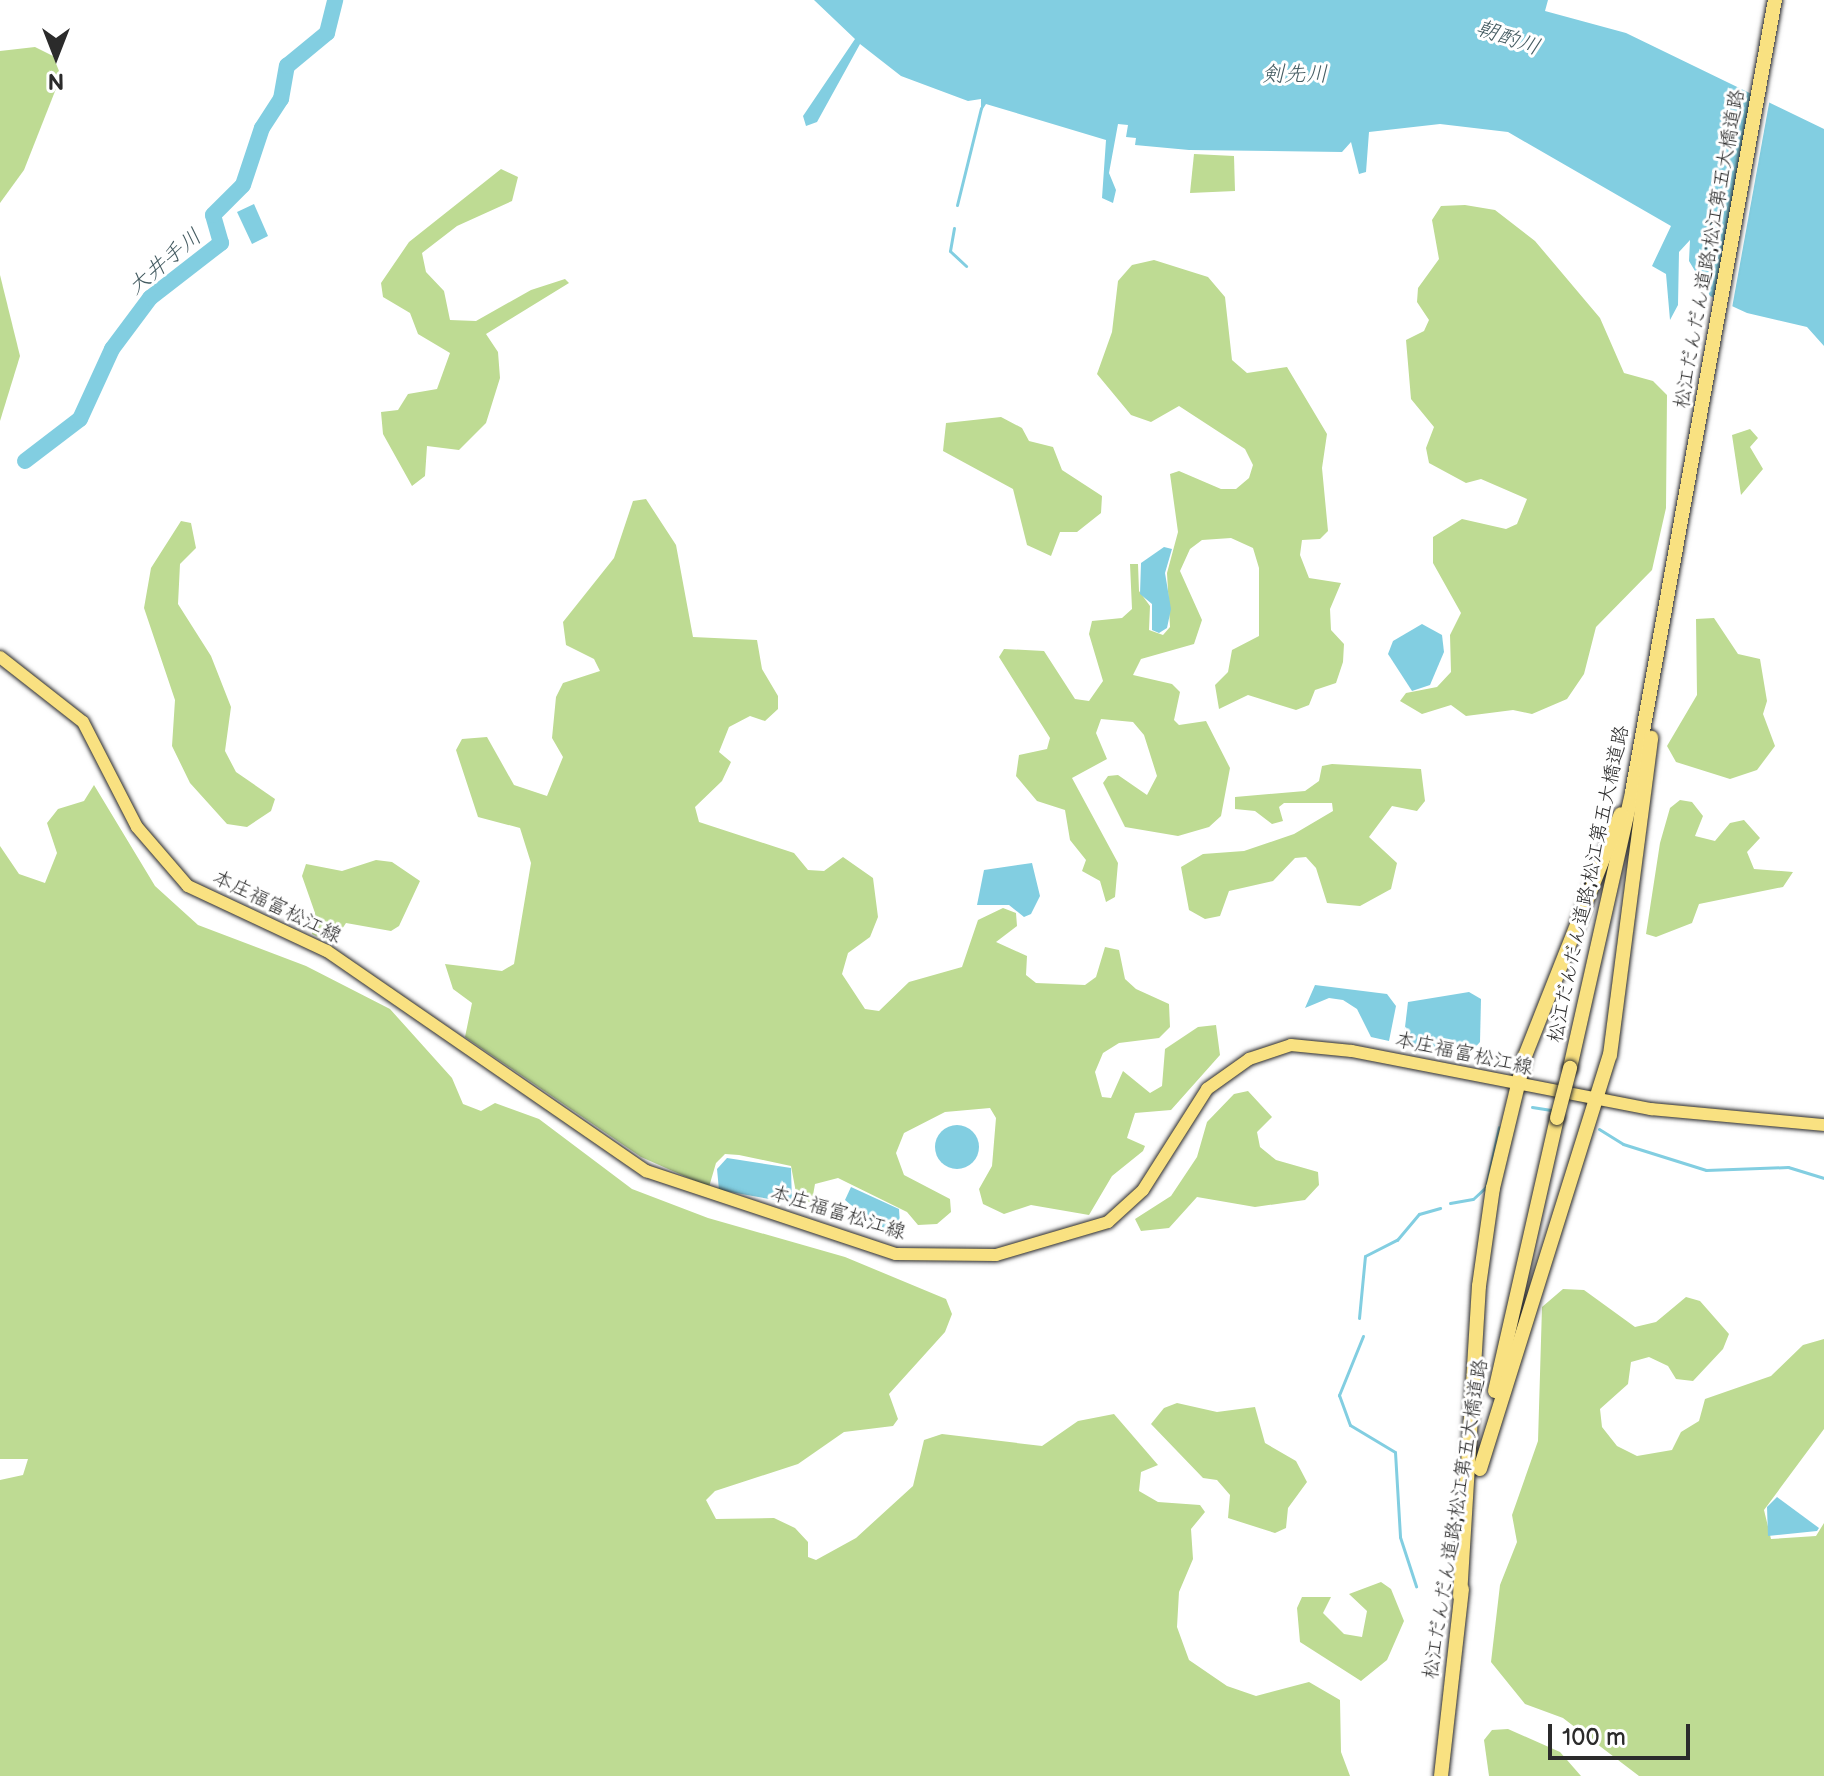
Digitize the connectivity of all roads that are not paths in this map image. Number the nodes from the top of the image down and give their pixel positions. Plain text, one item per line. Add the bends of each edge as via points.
1 (1775, 0) edge
2 (1668, 599) junction
3 (0, 657) edge
4 (1632, 792) junction
5 (1516, 1086) junction
6 (1598, 1101) junction
7 (1824, 1125) edge
8 (1480, 1469) junction
9 (1460, 1596) junction
10 (1441, 1776) edge

1 - 2 highway, 松江だんだん道路;松江第五大橋道路
2 - 4 highway, 松江だんだん道路;松江第五大橋道路
2 - 6 highway via 1625,974
3 - 5 main road, 本庄福富松江線 via 83,722 137,827 188,886 327,951 646,1171 896,1254 996,1255 1108,1222 1143,1190 1207,1089 1291,1045 1352,1051
4 - 5 highway
4 - 8 highway, 松江だんだん道路;松江第五大橋道路, bridge via 1570,1068 1520,1259
5 - 6 main road, 本庄福富松江線
5 - 9 highway via 1480,1273
6 - 7 main road, 本庄福富松江線
6 - 8 highway via 1544,1253
8 - 9 highway, 松江だんだん道路;松江第五大橋道路
9 - 10 highway, 松江だんだん道路;松江第五大橋道路

